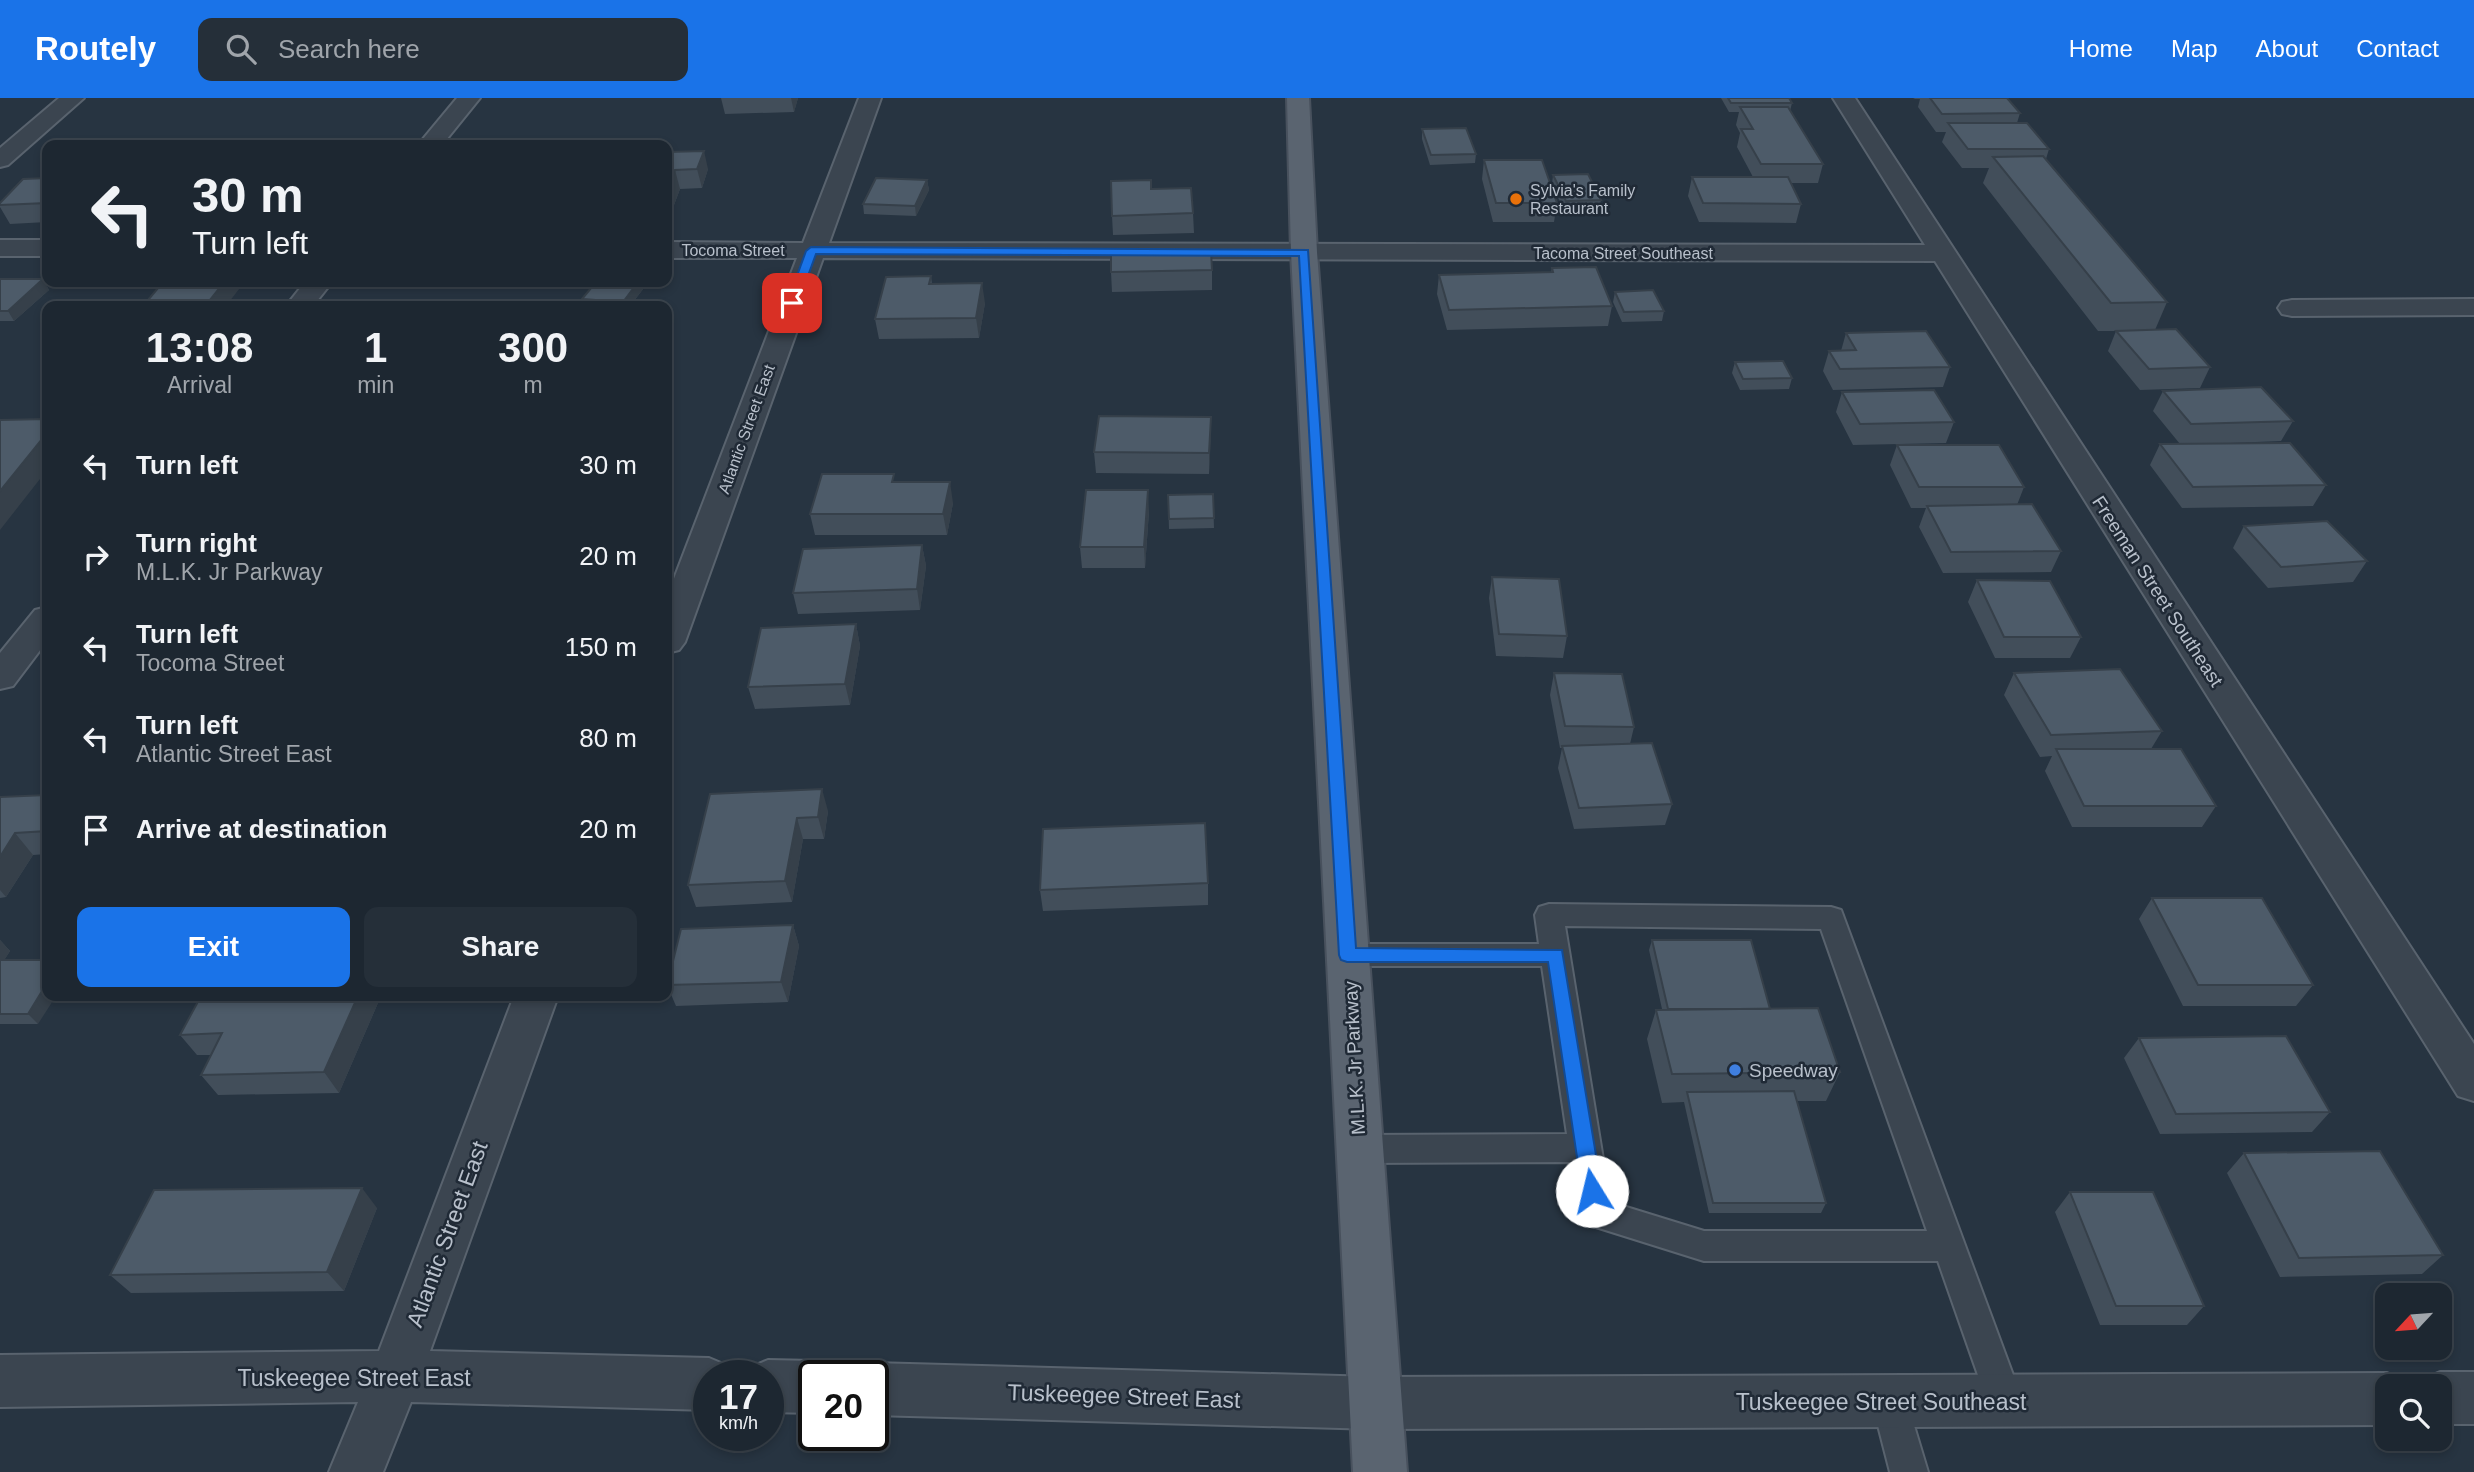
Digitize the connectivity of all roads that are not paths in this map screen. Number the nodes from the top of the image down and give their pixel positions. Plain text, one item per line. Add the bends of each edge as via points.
1 (74, 98) edge
2 (469, 98) edge
3 (870, 98) edge
4 (1298, 98) edge
5 (1844, 98) edge
6 (434, 140) edge
7 (0, 160) edge
8 (0, 248) edge
9 (42, 248) edge
10 (672, 250) edge
11 (811, 251) junction
12 (1304, 252) junction
13 (1941, 253) junction
14 (315, 287) edge
15 (303, 301) edge
16 (2474, 307) edge
17 (2292, 308) dead end
18 (42, 624) edge
19 (672, 628) edge
20 (0, 677) edge
21 (1347, 955) junction
22 (1556, 955) junction
23 (534, 1001) edge
24 (2474, 1082) edge
25 (1585, 1148) junction
26 (1359, 1149) junction
27 (1950, 1246) junction
28 (395, 1376) junction
29 (0, 1381) edge
30 (693, 1384) edge
31 (889, 1389) edge
32 (2452, 1398) edge
33 (2474, 1398) edge
34 (2375, 1399) edge
35 (1375, 1402) junction
36 (1890, 1402) junction
37 (2006, 1402) junction
38 (356, 1472) edge
39 (1380, 1472) edge
40 (1909, 1472) edge

1 - 7 street
2 - 6 street
3 - 11 street, Atlantic Street East
4 - 12 main road, M.L.K. Jr Parkway
5 - 13 street, Freeman Street Southeast
8 - 9 street
10 - 11 street, Tocoma Street
11 - 12 street, Tocoma Street
11 - 19 street, Atlantic Street East
12 - 13 street, Tacoma Street Southeast
12 - 21 main road, M.L.K. Jr Parkway
13 - 24 street, Freeman Street Southeast
14 - 15 street
16 - 17 street
18 - 20 street
21 - 22 lane
21 - 26 main road, M.L.K. Jr Parkway
22 - 25 lane
22 - 27 lane via 1549,915 1831,918
23 - 28 street, Atlantic Street East
25 - 26 lane
25 - 27 lane via 1595,1212 1704,1246
26 - 35 main road, M.L.K. Jr Parkway
27 - 37 lane
28 - 29 street, Tuskeegee Street East
28 - 30 street, Tuskeegee Street East
28 - 38 street, Atlantic Street East
31 - 35 street, Tuskeegee Street East
32 - 33 street
34 - 37 street, Tuskeegee Street Southeast
35 - 36 street, Tuskeegee Street Southeast
35 - 39 main road, M.L.K. Jr Parkway
36 - 37 street, Tuskeegee Street Southeast
36 - 40 lane

